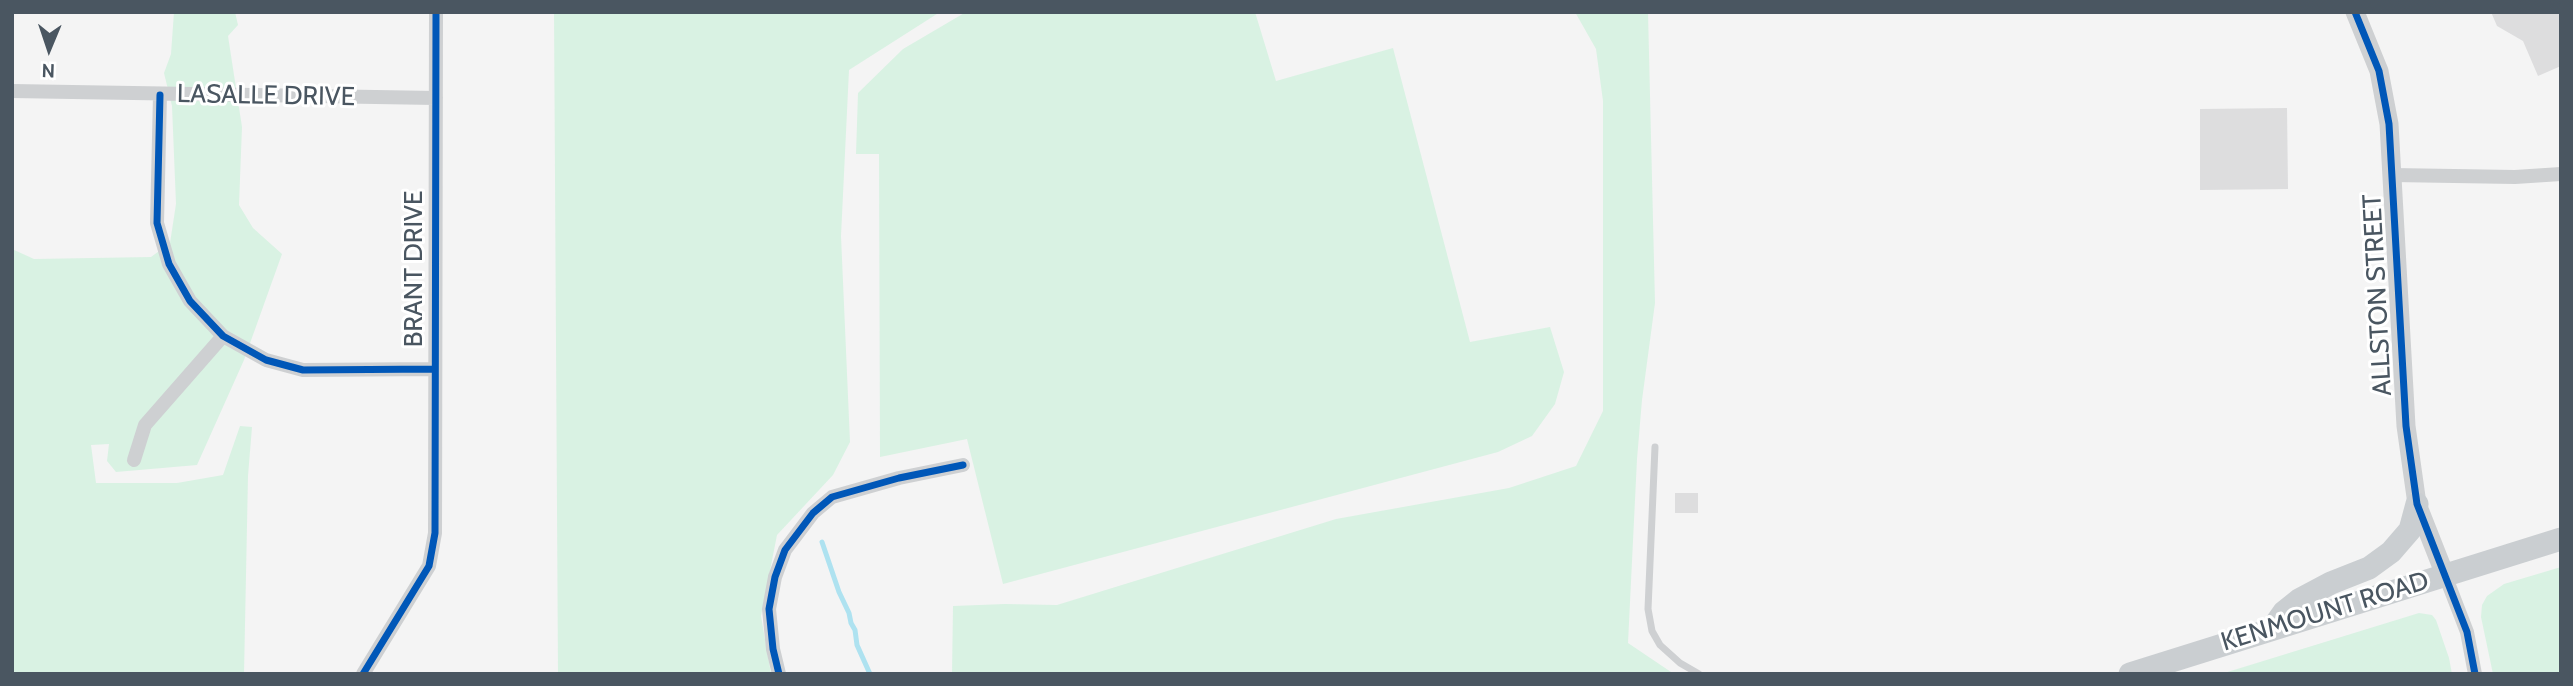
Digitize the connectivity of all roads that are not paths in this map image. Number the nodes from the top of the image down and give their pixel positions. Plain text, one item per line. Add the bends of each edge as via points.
1 (436, 12) edge
2 (2355, 12) edge
3 (12, 91) edge
4 (160, 94) junction
5 (436, 98) junction
6 (2561, 173) edge
7 (2393, 175) junction
8 (223, 336) junction
9 (435, 369) junction
10 (1655, 447) dead end
11 (134, 460) dead end
12 (962, 465) dead end
13 (2417, 504) junction
14 (2561, 538) edge
15 (2445, 575) junction
16 (2272, 629) junction
17 (366, 673) edge
18 (779, 674) edge
19 (1699, 674) edge
20 (2130, 674) edge
21 (2475, 674) edge

1 - 5 street, BRANT DRIVE
2 - 7 street, ALLSTON STREET via 2383,89
3 - 4 street, LASALLE DRIVE
4 - 5 street, LASALLE DRIVE
4 - 8 street via 157,223 169,264 190,302
5 - 9 street, BRANT DRIVE
6 - 7 street
7 - 13 street, ALLSTON STREET via 2406,426
8 - 9 street via 266,360 303,370
8 - 11 street via 145,425
9 - 17 street, BRANT DRIVE via 435,533 429,566
10 - 19 lane via 1648,609 1652,632 1680,663
12 - 18 street via 832,497 813,513 785,550 775,577 769,609
13 - 15 street, ALLSTON STREET
13 - 16 main road via 2410,530 2391,552 2369,568 2299,600
14 - 15 main road, KENMOUNT ROAD
15 - 16 main road, KENMOUNT ROAD
15 - 21 street via 2467,632
16 - 20 main road, KENMOUNT ROAD

